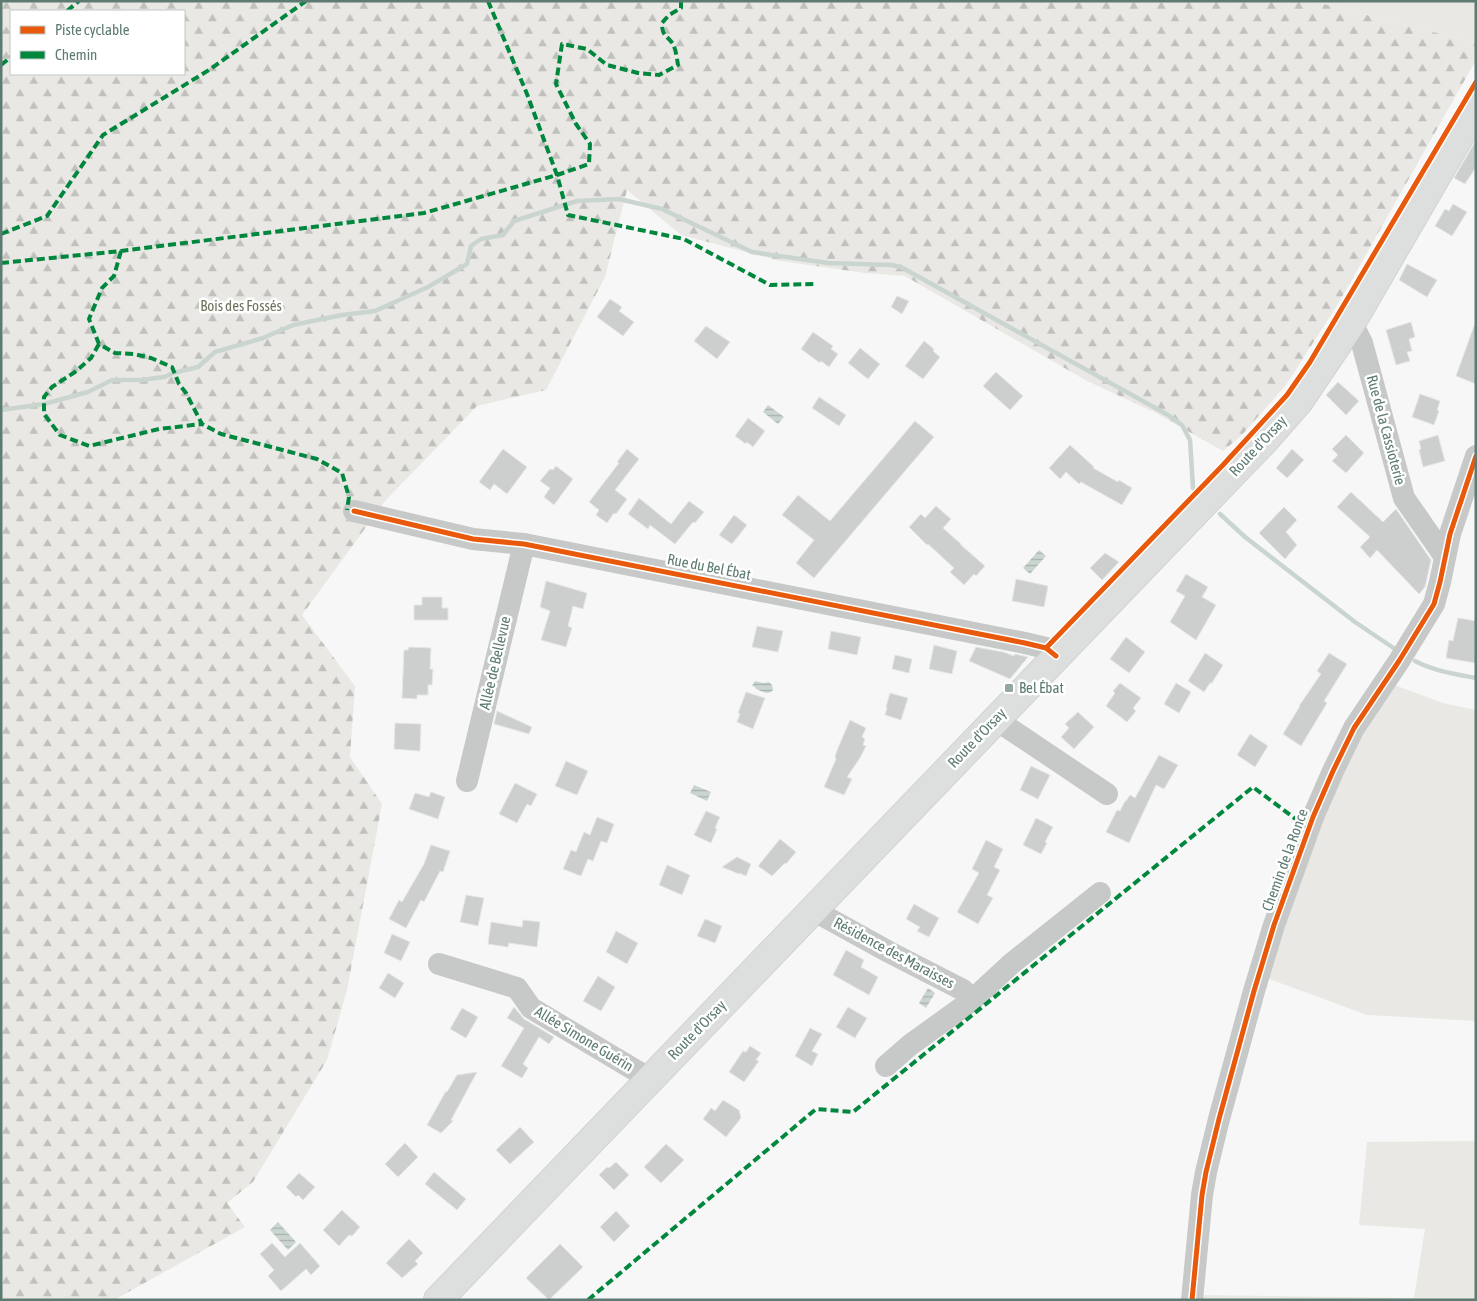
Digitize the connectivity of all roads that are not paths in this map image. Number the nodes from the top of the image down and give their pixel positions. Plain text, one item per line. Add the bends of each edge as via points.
1 (1476, 108) edge
2 (1349, 327) junction
3 (1476, 456) edge
4 (354, 511) dead end
5 (524, 544) junction
6 (1445, 557) junction
7 (1056, 656) junction
8 (995, 719) junction
9 (467, 781) dead end
10 (1107, 794) dead end
11 (1100, 893) dead end
12 (813, 910) junction
13 (439, 964) dead end
14 (971, 1001) junction
15 (886, 1066) dead end
16 (650, 1079) junction
17 (438, 1300) edge
18 (1192, 1300) edge

1 - 2 main road, Route d'Orsay
2 - 6 street, Rue de la Cassioterie via 1362,343 1404,498
2 - 7 main road, Route d'Orsay via 1299,402
3 - 6 street, Chemin de la Ronce via 1455,514
4 - 5 street, Rue du Bel Ébat via 472,540
5 - 7 street, Rue du Bel Ébat via 1025,643 1046,648
5 - 9 street, Allée de Bellevue
6 - 18 street, Chemin de la Ronce via 1434,604 1354,728 1333,771 1274,925 1206,1172
7 - 8 main road, Route d'Orsay
8 - 10 street
8 - 12 main road, Route d'Orsay
11 - 14 street, Résidence des Maraisses via 1011,964
12 - 14 street, Résidence des Maraisses via 963,990
12 - 16 main road, Route d'Orsay
13 - 16 street, Allée Simone Guérin via 517,988 531,1008
14 - 15 street, Résidence des Maraisses
16 - 17 main road, Route d'Orsay

